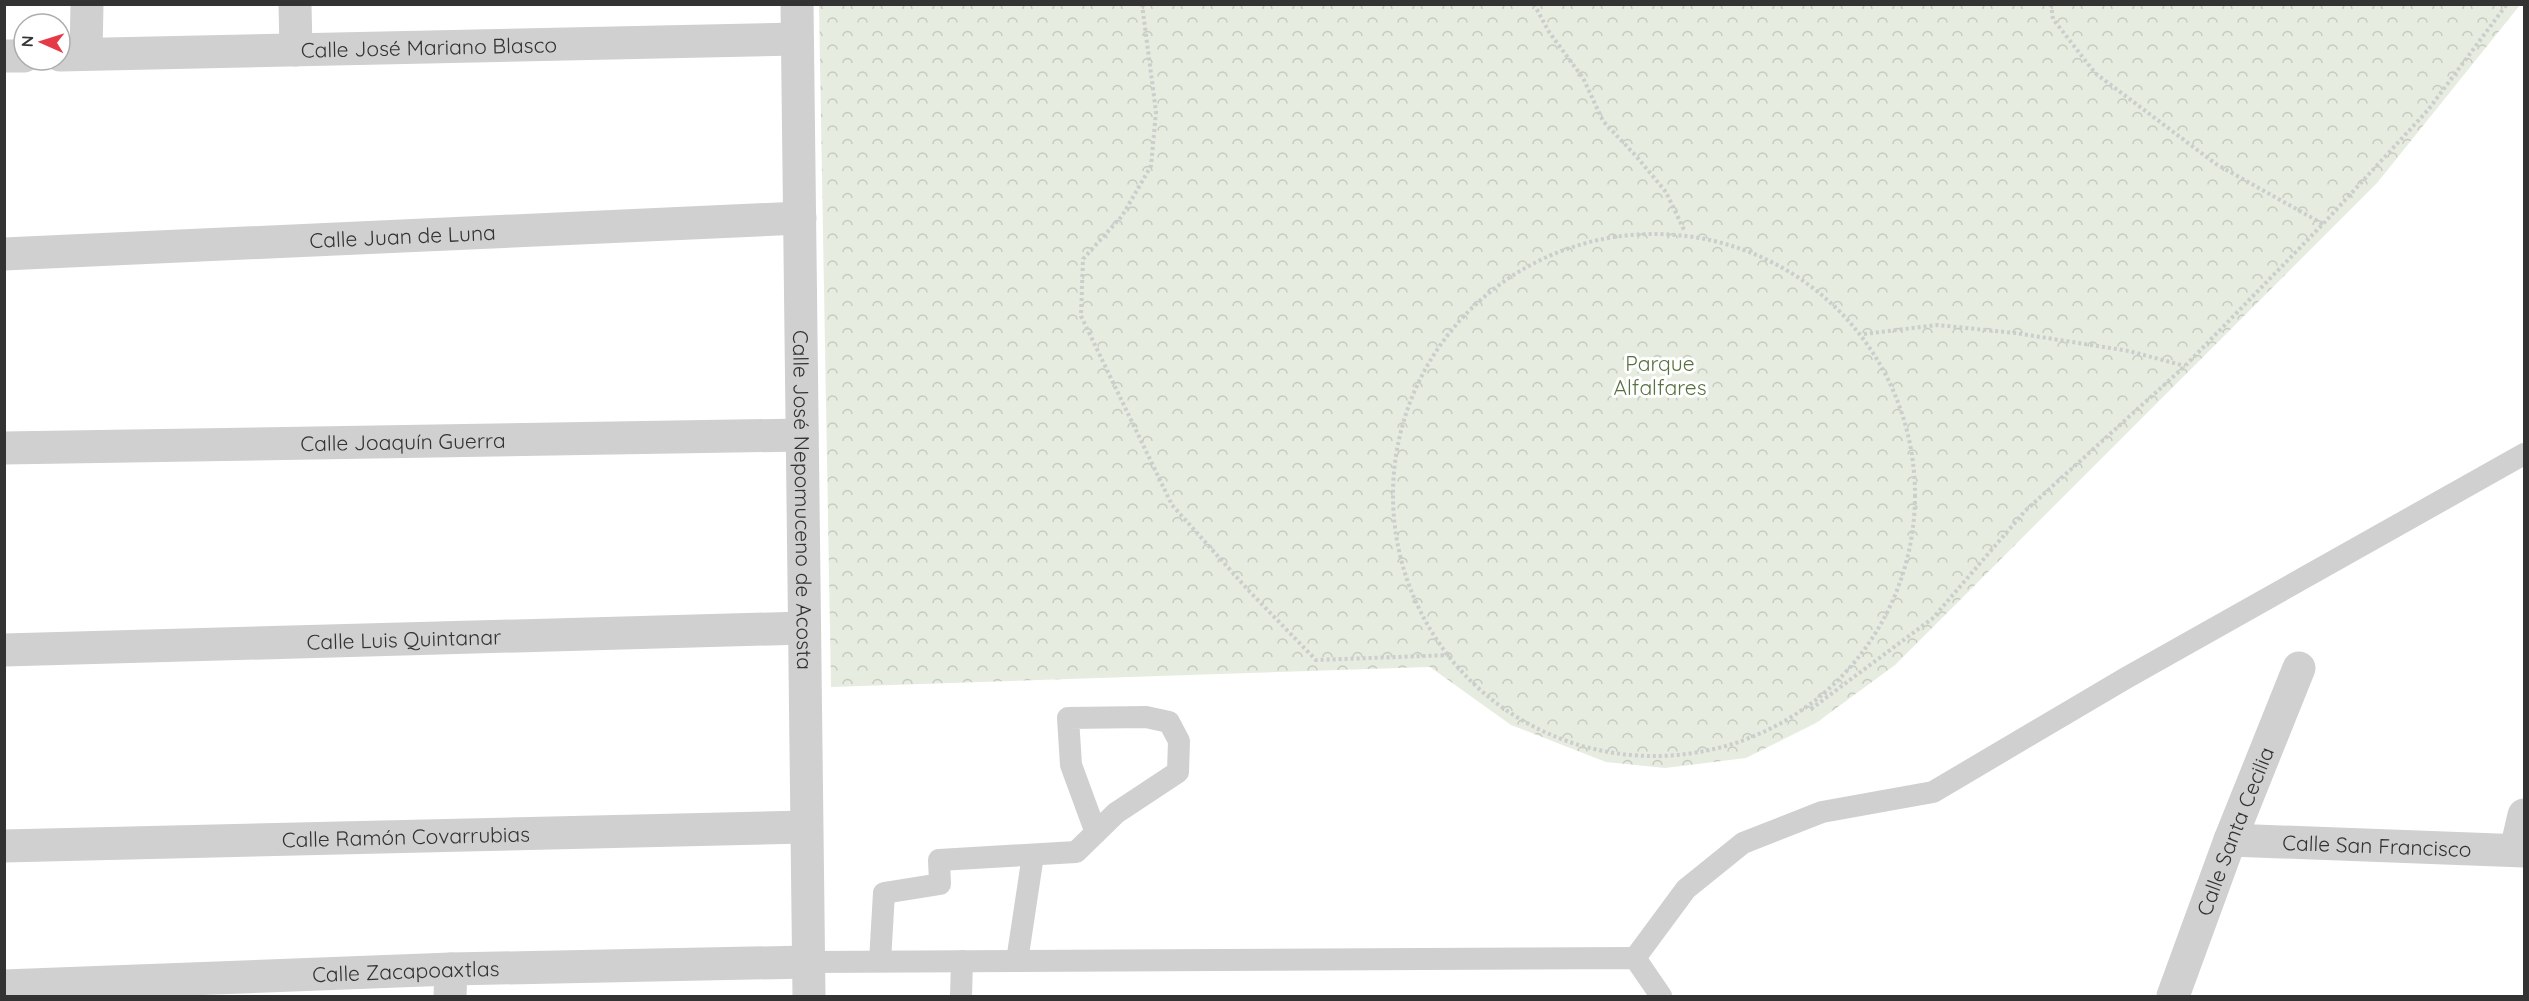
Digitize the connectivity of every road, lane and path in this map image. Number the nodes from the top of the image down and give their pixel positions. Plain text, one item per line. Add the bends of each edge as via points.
1 (87, 4) edge
2 (295, 4) edge
3 (796, 4) edge
4 (1142, 4) edge
5 (1534, 4) edge
6 (2051, 4) edge
7 (2507, 4) edge
8 (797, 39) junction
9 (296, 50) junction
10 (73, 55) edge
11 (800, 218) junction
12 (2323, 224) junction
13 (1685, 232) junction
14 (4, 254) edge
15 (1863, 334) junction
16 (2185, 366) junction
17 (802, 435) junction
18 (4, 448) edge
19 (2524, 454) edge
20 (804, 628) junction
21 (4, 650) edge
22 (1451, 655) junction
23 (2299, 669) dead end
24 (1803, 714) junction
25 (2524, 815) edge
26 (806, 827) junction
27 (1096, 833) junction
28 (2230, 840) junction
29 (4, 846) edge
30 (2520, 851) edge
31 (1033, 855) junction
32 (1635, 958) junction
33 (962, 961) junction
34 (1017, 961) junction
35 (808, 962) junction
36 (880, 962) junction
37 (451, 983) edge
38 (4, 986) edge
39 (809, 996) edge
40 (960, 996) edge
41 (1660, 996) edge
42 (2173, 996) edge

1 - 10 street
2 - 9 street
3 - 8 street, Calle José Nepomuceno de Acosta
4 - 22 path via 1156,112 1151,166 1122,216 1083,259 1081,316 1118,397 1172,505 1316,660
5 - 13 path via 1582,78 1603,121 1666,192
6 - 12 path via 2053,19 2095,73 2216,164
7 - 12 path via 2428,110
8 - 9 street, Calle José Mariano Blasco
8 - 11 street, Calle José Nepomuceno de Acosta
9 - 10 street, Calle José Mariano Blasco
11 - 14 street, Calle Juan de Luna
11 - 17 street, Calle José Nepomuceno de Acosta
12 - 16 path
13 - 15 path via 1784,265
13 - 22 path via 1596,237 1513,272 1447,333 1404,412 1391,502 1418,611
15 - 16 path via 1937,324 2129,351
15 - 24 path via 1909,429 1915,534 1880,633
16 - 24 path via 2025,511 1933,618
17 - 18 street, Calle Joaquín Guerra
17 - 20 street, Calle José Nepomuceno de Acosta
19 - 32 lane via 2126,678 1933,792 1822,812 1743,843 1686,889
20 - 21 street, Calle Luis Quintanar
20 - 26 street, Calle José Nepomuceno de Acosta
22 - 24 path via 1487,700 1587,751 1698,756
23 - 28 street, Calle Santa Cecilia
25 - 30 street
26 - 29 street, Calle Ramón Covarrubias
26 - 35 street, Calle José Nepomuceno de Acosta
27 - 27 lane via 1116,813 1178,772 1179,741 1169,722 1146,717 1068,718 1071,765
27 - 31 lane via 1076,852
28 - 30 street, Calle San Francisco
28 - 42 street, Calle Santa Cecilia
31 - 34 lane
31 - 36 lane via 939,860 940,884 884,893
32 - 34 lane
32 - 41 lane
33 - 34 lane
33 - 36 lane
33 - 40 lane
35 - 36 lane
35 - 37 street, Calle Zacapoaxtlas
35 - 39 street, Calle José Nepomuceno de Acosta
37 - 38 street, Calle Zacapoaxtlas

